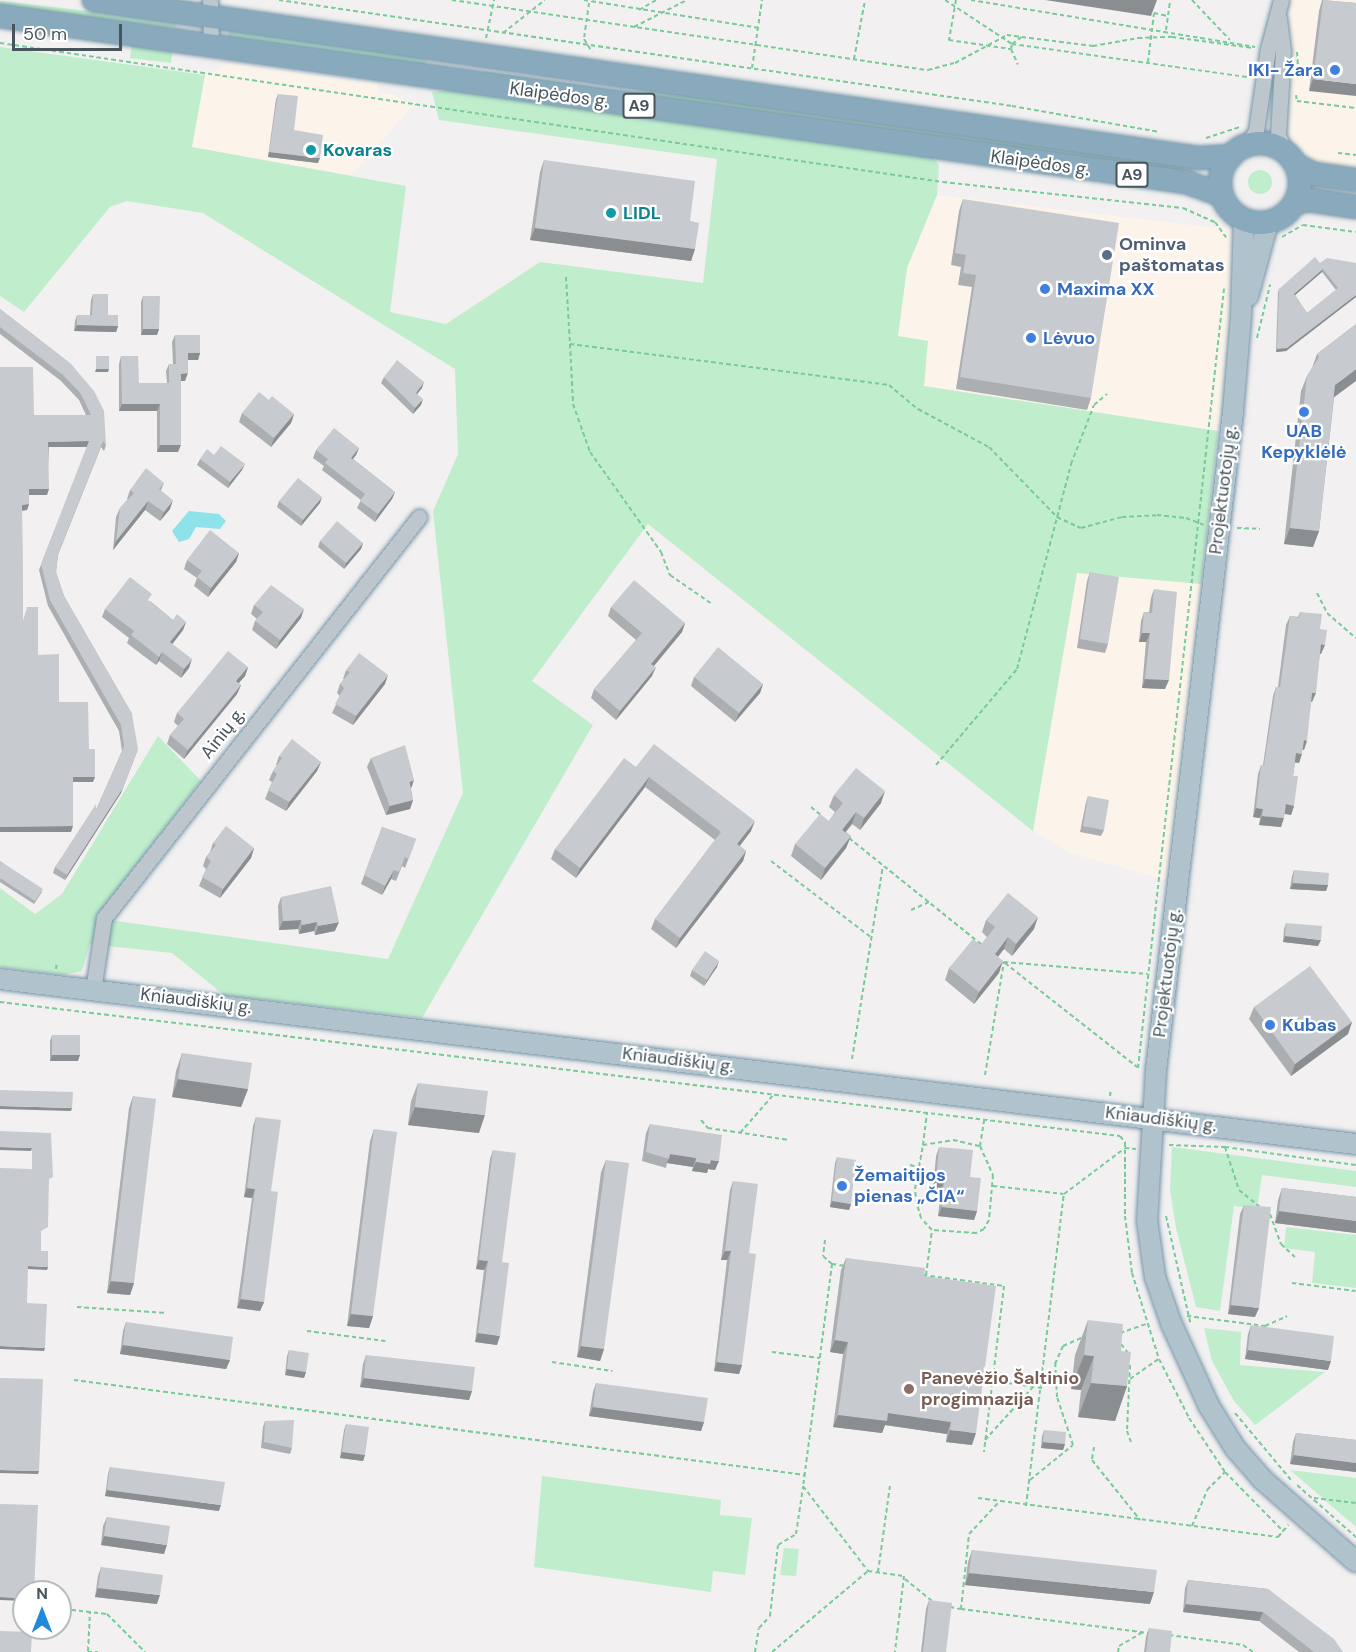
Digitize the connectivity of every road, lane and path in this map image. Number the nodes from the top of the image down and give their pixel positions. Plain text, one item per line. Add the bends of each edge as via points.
1 (94, 0) edge
2 (279, 0) edge
3 (453, 0) edge
4 (494, 0) edge
5 (545, 0) edge
6 (584, 0) edge
7 (656, 0) edge
8 (687, 0) edge
9 (762, 0) edge
10 (865, 0) edge
11 (945, 0) edge
12 (956, 0) edge
13 (971, 0) edge
14 (1170, 0) edge
15 (1192, 0) edge
16 (1281, 0) edge
17 (589, 3) junction
18 (491, 6) junction
19 (955, 7) junction
20 (210, 8) edge
21 (639, 10) junction
22 (530, 12) junction
23 (656, 13) junction
24 (0, 16) edge
25 (1168, 16) junction
26 (1279, 19) junction
27 (587, 20) junction
28 (634, 27) junction
29 (758, 28) junction
30 (1152, 28) junction
31 (1166, 30) junction
32 (503, 33) junction
33 (1023, 36) junction
34 (1151, 37) junction
35 (1001, 38) junction
36 (1230, 40) junction
37 (1260, 42) dead end
38 (0, 43) edge
39 (1012, 44) junction
40 (587, 45) junction
41 (755, 45) junction
42 (987, 45) junction
43 (211, 46) junction
44 (1011, 49) junction
45 (1250, 49) dead end
46 (616, 50) junction
47 (443, 51) junction
48 (1283, 51) junction
49 (613, 54) dead end
50 (595, 57) dead end
51 (854, 59) junction
52 (1148, 63) junction
53 (1018, 65) dead end
54 (752, 69) junction
55 (1298, 71) dead end
56 (440, 77) junction
57 (1254, 77) dead end
58 (1296, 90) dead end
59 (1356, 108) edge
60 (1168, 134) dead end
61 (1241, 142) junction
62 (1338, 153) dead end
63 (1356, 155) edge
64 (1198, 158) junction
65 (1290, 158) junction
66 (1356, 180) edge
67 (1186, 183) junction
68 (1222, 195) junction
69 (1294, 203) junction
70 (1356, 207) edge
71 (1183, 208) junction
72 (1244, 219) junction
73 (1273, 231) junction
74 (1356, 232) edge
75 (1230, 243) dead end
76 (1271, 277) dead end
77 (566, 278) dead end
78 (1225, 280) dead end
79 (1241, 316) junction
80 (1257, 340) dead end
81 (570, 344) junction
82 (1107, 394) dead end
83 (419, 517) dead end
84 (1058, 517) junction
85 (1198, 525) junction
86 (1317, 593) dead end
87 (712, 604) dead end
88 (1356, 638) edge
89 (936, 765) dead end
90 (811, 807) dead end
91 (825, 818) edge
92 (844, 834) edge
93 (771, 861) dead end
94 (884, 866) junction
95 (929, 902) junction
96 (911, 910) dead end
97 (872, 938) junction
98 (985, 947) edge
99 (998, 957) edge
100 (1004, 962) junction
101 (1147, 974) junction
102 (0, 979) edge
103 (93, 990) junction
104 (0, 1002) edge
105 (852, 1059) dead end
106 (985, 1075) dead end
107 (774, 1094) junction
108 (927, 1113) junction
109 (1151, 1119) junction
110 (700, 1120) dead end
111 (984, 1120) junction
112 (740, 1133) junction
113 (789, 1140) dead end
114 (1356, 1144) edge
115 (923, 1146) junction
116 (980, 1146) junction
117 (1226, 1147) junction
118 (1167, 1152) dead end
119 (910, 1165) dead end
120 (1356, 1165) edge
121 (917, 1167) junction
122 (993, 1186) junction
123 (1064, 1194) junction
124 (1165, 1210) dead end
125 (932, 1230) junction
126 (825, 1240) dead end
127 (1295, 1257) dead end
128 (832, 1264) junction
129 (855, 1267) edge
130 (914, 1274) edge
131 (926, 1276) junction
132 (1292, 1283) dead end
133 (1356, 1291) edge
134 (77, 1307) dead end
135 (167, 1313) dead end
136 (1188, 1316) junction
137 (1287, 1316) dead end
138 (1146, 1324) dead end
139 (1191, 1324) dead end
140 (307, 1331) dead end
141 (1117, 1335) edge
142 (1089, 1337) edge
143 (385, 1341) dead end
144 (1117, 1341) edge
145 (771, 1352) dead end
146 (820, 1358) junction
147 (1159, 1359) dead end
148 (552, 1362) dead end
149 (1046, 1364) junction
150 (1055, 1364) junction
151 (612, 1371) dead end
152 (1130, 1379) junction
153 (74, 1380) dead end
154 (993, 1381) junction
155 (1034, 1386) junction
156 (1043, 1388) junction
157 (1232, 1410) dead end
158 (985, 1440) junction
159 (1131, 1442) dead end
160 (1094, 1447) dead end
161 (984, 1452) dead end
162 (1226, 1472) dead end
163 (805, 1475) junction
164 (1030, 1480) junction
165 (803, 1486) junction
166 (890, 1486) dead end
167 (978, 1498) dead end
168 (1312, 1498) junction
169 (998, 1503) junction
170 (1356, 1503) edge
171 (1026, 1506) junction
172 (1299, 1513) junction
173 (1140, 1520) junction
174 (1192, 1526) junction
175 (1356, 1537) edge
176 (1356, 1562) edge
177 (868, 1571) junction
178 (878, 1572) junction
179 (904, 1579) junction
180 (937, 1605) edge
181 (945, 1606) edge
182 (961, 1609) junction
183 (72, 1610) edge
184 (90, 1612) junction
185 (1143, 1632) junction
186 (1154, 1634) edge
187 (1164, 1635) edge
188 (88, 1651) edge
189 (98, 1652) edge
190 (146, 1652) edge
191 (755, 1652) edge
192 (772, 1652) edge
193 (895, 1652) edge
194 (1118, 1652) edge
195 (1253, 1652) edge

1 - 20 highway, Klaipėdos g. / A9
2 - 32 path
3 - 18 path
4 - 18 path
5 - 22 path
6 - 17 path
7 - 21 path
8 - 23 path
9 - 29 path
10 - 51 path
11 - 19 path
12 - 19 path
13 - 30 path
14 - 25 path
15 - 36 path
16 - 26 street
17 - 21 path
17 - 27 path
18 - 22 path
19 - 35 path
19 - 42 path via 949,40
20 - 43 street
20 - 47 highway, Klaipėdos g. / A9
21 - 23 path
22 - 27 path
22 - 32 path
23 - 28 path
23 - 29 path
24 - 43 highway, Klaipėdos g. / A9
25 - 30 path via 1154,14
25 - 31 path
26 - 48 street
26 - 61 street via 1268,49 1256,131
27 - 28 path
27 - 40 path
28 - 41 path
29 - 41 path
30 - 31 path
30 - 34 path
31 - 36 path
32 - 40 path
33 - 34 path via 1093,46
33 - 35 path
33 - 39 path
34 - 45 path
34 - 52 path
35 - 39 path
35 - 42 path
36 - 37 path via 1258,48
38 - 71 path via 942,182
39 - 44 path
39 - 52 path
40 - 46 path
40 - 50 path
41 - 51 path
41 - 54 path
42 - 44 path
42 - 51 path via 938,69
43 - 56 highway, Klaipėdos g. / A9
44 - 53 path
46 - 49 path
46 - 54 path
47 - 56 highway
47 - 64 highway, Klaipėdos g. / A9
48 - 55 path via 1300,52
48 - 65 street via 1278,120
52 - 57 path
54 - 60 path via 1000,104
56 - 67 highway, Klaipėdos g. / A9
58 - 59 path via 1297,101
61 - 64 highway, Klaipėdos g. / A9
61 - 64 path via 1201,140
61 - 65 highway, Klaipėdos g. via 1262,143
61 - 68 highway via 1221,178
62 - 63 path
65 - 66 highway, Klaipėdos g. via 1314,174
65 - 69 highway via 1300,181
67 - 68 highway, Klaipėdos g. / A9
67 - 71 path
68 - 72 highway via 1230,209
69 - 70 highway via 1309,200
69 - 73 highway
71 - 75 path via 1215,222
72 - 73 highway
72 - 79 main road, Projektuotojų g.
73 - 74 path via 1303,225
73 - 79 main road, Projektuotojų g.
76 - 80 path
77 - 81 path
78 - 85 path
79 - 109 main road, Projektuotojų g.
81 - 84 path via 890,386 918,409 989,447
81 - 87 path via 573,404 590,452 661,552 670,575
82 - 84 path via 1095,405 1075,454
83 - 103 street, Ainių g. via 104,918
84 - 85 path via 1080,528 1122,517 1157,515 1186,518
84 - 89 path via 1017,669
85 - 101 path
86 - 88 path via 1327,613
90 - 91 path
92 - 94 path
93 - 97 path
94 - 95 path
94 - 97 path
95 - 96 path
95 - 98 path
97 - 105 path
99 - 100 path
100 - 101 path
100 - 101 path via 1137,1068
100 - 106 path
102 - 103 main road, Kniaudiškių g.
103 - 109 main road, Kniaudiškių g.
104 - 107 path
107 - 108 path
107 - 112 path
108 - 111 path
108 - 115 path
109 - 114 main road, Kniaudiškių g.
109 - 172 main road, Projektuotojų g. via 1147,1184 1151,1256 1171,1323 1209,1406 1235,1448
110 - 112 path via 708,1128
111 - 116 path
111 - 123 path via 1120,1137 1125,1142 1125,1148
112 - 113 path
115 - 116 path via 953,1140
115 - 121 path
116 - 122 path via 989,1163
117 - 118 path via 1172,1144
117 - 120 path
117 - 127 path via 1239,1190 1270,1215 1281,1244
119 - 121 path
121 - 125 path via 917,1204 921,1218
122 - 123 path
122 - 125 path via 984,1230
123 - 149 path
124 - 136 path
125 - 131 path
126 - 128 path via 823,1256
128 - 129 path
128 - 146 path
130 - 131 path
131 - 154 path via 1004,1286
132 - 133 path
134 - 135 path
136 - 137 path via 1265,1326
136 - 139 path
138 - 141 path
140 - 143 path
142 - 150 path via 1070,1340
144 - 152 path via 1128,1353
145 - 146 path
146 - 163 path
147 - 152 path
148 - 151 path
149 - 150 path
149 - 156 path
150 - 164 path via 1056,1396 1073,1445
152 - 159 path via 1127,1431
153 - 163 path
154 - 155 path
154 - 158 path
155 - 156 path
155 - 158 path
156 - 164 path
157 - 168 path via 1272,1461
158 - 161 path
160 - 173 path via 1092,1460
162 - 174 path via 1207,1490
163 - 165 path
164 - 171 path
165 - 177 path
165 - 191 path via 796,1534 778,1545 770,1616 759,1628
166 - 178 path
167 - 169 path
168 - 170 path
168 - 172 path
168 - 175 path
169 - 171 path
169 - 182 path via 969,1534
171 - 173 path
172 - 174 path via 1278,1537
172 - 176 main road, Projektuotojų g.
173 - 174 path
177 - 178 path
177 - 192 path
178 - 179 path
179 - 180 path
179 - 193 path
181 - 182 path
182 - 185 path
183 - 184 path
184 - 188 path
184 - 190 path via 107,1614
185 - 186 path
185 - 194 path via 1119,1646
187 - 195 path via 1244,1645
188 - 189 path

